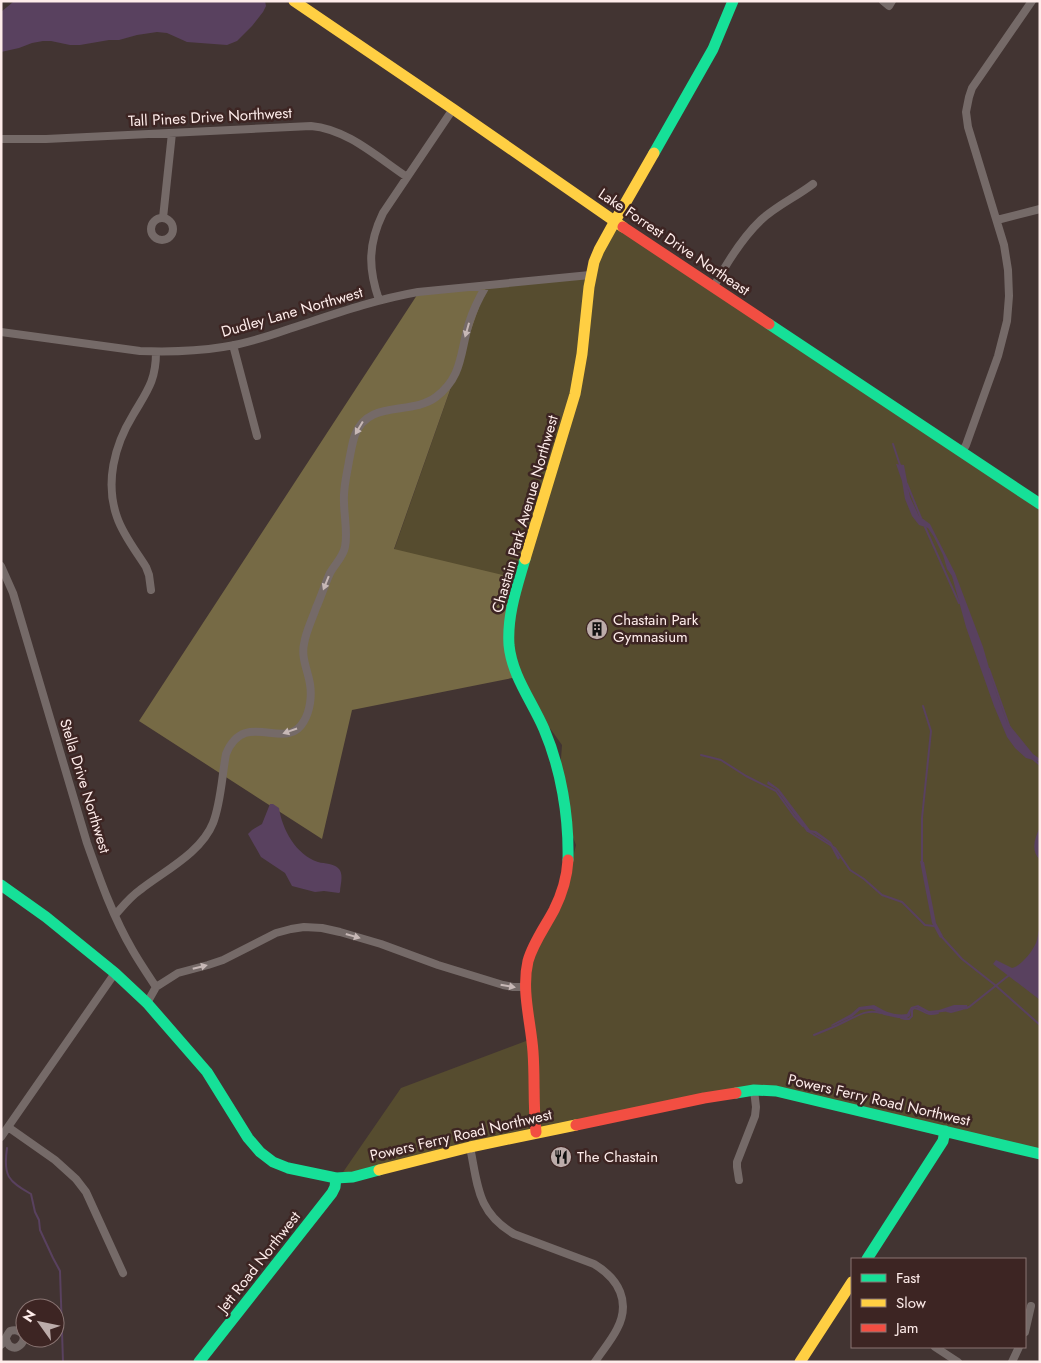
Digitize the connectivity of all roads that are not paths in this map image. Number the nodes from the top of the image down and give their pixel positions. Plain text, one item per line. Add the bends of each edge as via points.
1 (294, 1) edge
2 (733, 1) edge
3 (1032, 1) edge
4 (453, 109) junction
5 (172, 133) junction
6 (1, 139) edge
7 (407, 177) junction
8 (813, 184) dead end
9 (1040, 209) edge
10 (163, 218) dead end
11 (997, 220) junction
12 (615, 221) junction
13 (590, 275) junction
14 (486, 286) junction
15 (713, 288) junction
16 (379, 300) junction
17 (1, 332) edge
18 (234, 345) junction
19 (156, 352) junction
20 (257, 436) dead end
21 (962, 452) junction
22 (1040, 504) edge
23 (1, 566) edge
24 (151, 590) dead end
25 (1, 885) edge
26 (115, 915) junction
27 (115, 972) junction
28 (156, 987) junction
29 (527, 987) junction
30 (146, 1003) junction
31 (754, 1090) junction
32 (8, 1127) junction
33 (945, 1131) junction
34 (536, 1132) junction
35 (1, 1137) edge
36 (470, 1147) junction
37 (1040, 1154) edge
38 (336, 1178) junction
39 (739, 1180) dead end
40 (868, 1258) edge
41 (123, 1273) dead end
42 (850, 1288) edge
43 (1031, 1306) dead end
44 (1026, 1328) edge
45 (937, 1348) edge
46 (1019, 1348) edge
47 (199, 1362) edge
48 (595, 1362) edge
49 (800, 1362) edge
50 (958, 1362) edge
51 (1012, 1362) edge

1 - 4 street, Lake Forrest Drive Northeast
2 - 12 street, Chastain Park Avenue Northwest via 690,93
3 - 11 street via 976,80 966,112
4 - 7 street
4 - 12 street, Lake Forrest Drive Northeast
5 - 6 street, Tall Pines Drive Northwest
5 - 7 street, Tall Pines Drive Northwest via 321,127 347,137
5 - 10 street
7 - 16 street via 383,213 373,238 371,269
8 - 15 street via 762,220 746,236
9 - 11 street
11 - 21 street via 1008,270 1007,321 998,356
12 - 13 street, Chastain Park Avenue Northwest
12 - 15 street, Lake Forrest Drive Northeast
13 - 14 street, Dudley Lane Northwest
13 - 29 street, Chastain Park Avenue Northwest via 575,394 509,621 514,668 544,728 556,764 569,848 565,885 531,952
14 - 16 street, Dudley Lane Northwest via 418,292
14 -> 26 street via 469,322 458,369 447,388 422,404 374,414 363,421 355,433 344,490 345,547 328,578 304,642 311,693 303,723 288,734 253,730 233,740 226,754 216,814 206,835
15 - 21 street, Lake Forrest Drive Northeast
16 - 18 street, Dudley Lane Northwest
17 - 19 street, Dudley Lane Northwest
18 - 19 street, Dudley Lane Northwest
18 - 20 street
19 - 24 street via 153,379 122,436 110,482 117,518 146,567
21 - 22 street, Lake Forrest Drive Northeast
23 - 26 street, Stella Drive Northwest via 87,843
25 - 27 street, Powers Ferry Road Northwest
26 - 28 street, Stella Drive Northwest
27 - 30 street, Powers Ferry Road Northwest
27 - 32 street
28 -> 29 street via 178,972 223,960 276,933 304,927 340,932 503,985
28 - 30 street
29 - 34 street, Chastain Park Avenue Northwest
30 - 38 street, Powers Ferry Road Northwest via 207,1072 260,1152 288,1168
31 - 33 street, Powers Ferry Road Northwest via 805,1097
31 - 34 street, Powers Ferry Road Northwest
31 - 39 street via 755,1116 737,1162
32 - 35 street
32 - 41 street via 76,1179 86,1192
33 - 37 street, Powers Ferry Road Northwest
33 - 40 street via 943,1141
34 - 36 street, Powers Ferry Road Northwest
36 - 38 street, Powers Ferry Road Northwest via 353,1177
36 - 48 street via 481,1196 498,1223 514,1234 594,1264 614,1280 622,1298 621,1318 617,1330
38 - 47 street, Jett Road Northwest via 332,1193
42 - 49 street
43 - 44 street
45 - 50 street
46 - 51 street

